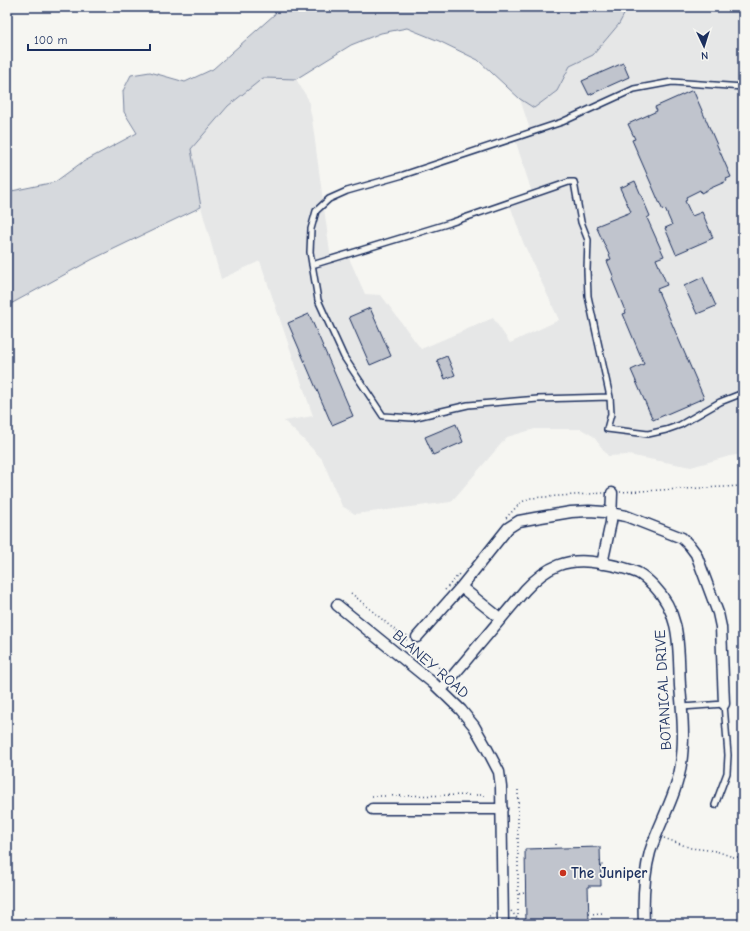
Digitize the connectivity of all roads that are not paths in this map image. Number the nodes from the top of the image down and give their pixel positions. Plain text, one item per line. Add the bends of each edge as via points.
1 (743, 87) edge
2 (312, 265) junction
3 (743, 393) edge
4 (610, 397) junction
5 (609, 493) road end
6 (612, 514) junction
7 (602, 564) junction
8 (461, 587) junction
9 (338, 605) dead end
10 (501, 619) junction
11 (417, 637) dead end
12 (441, 690) junction
13 (724, 704) junction
14 (682, 707) junction
15 (715, 805) dead end
16 (372, 809) dead end
17 (502, 809) junction
18 (503, 924) edge
19 (644, 924) edge

1 - 2 lane via 672,82 634,89 562,122 347,191 329,199 316,211 311,229
2 - 4 lane via 318,300 344,357 383,416 412,418 468,405 538,399
2 - 4 lane via 574,182 581,222 588,240 588,296
3 - 4 lane via 720,402 680,425 648,434 607,429 611,414
5 - 6 street
6 - 7 street
6 - 8 street via 571,512 520,521 508,528
6 - 13 street via 626,516 682,538 696,554 718,613
7 - 10 street, BOTANICAL DRIVE via 570,562 557,565 530,584
7 - 14 street, BOTANICAL DRIVE via 639,574 650,582 667,602 676,631
8 - 10 street
8 - 11 street
9 - 12 street, BLANEY ROAD
10 - 12 street, BOTANICAL DRIVE
12 - 17 street, BLANEY ROAD via 474,726 486,747 498,772
13 - 14 lane
13 - 15 lane via 727,773
14 - 19 street, BOTANICAL DRIVE via 682,763 648,862
16 - 17 street
17 - 18 street, BLANEY ROAD

